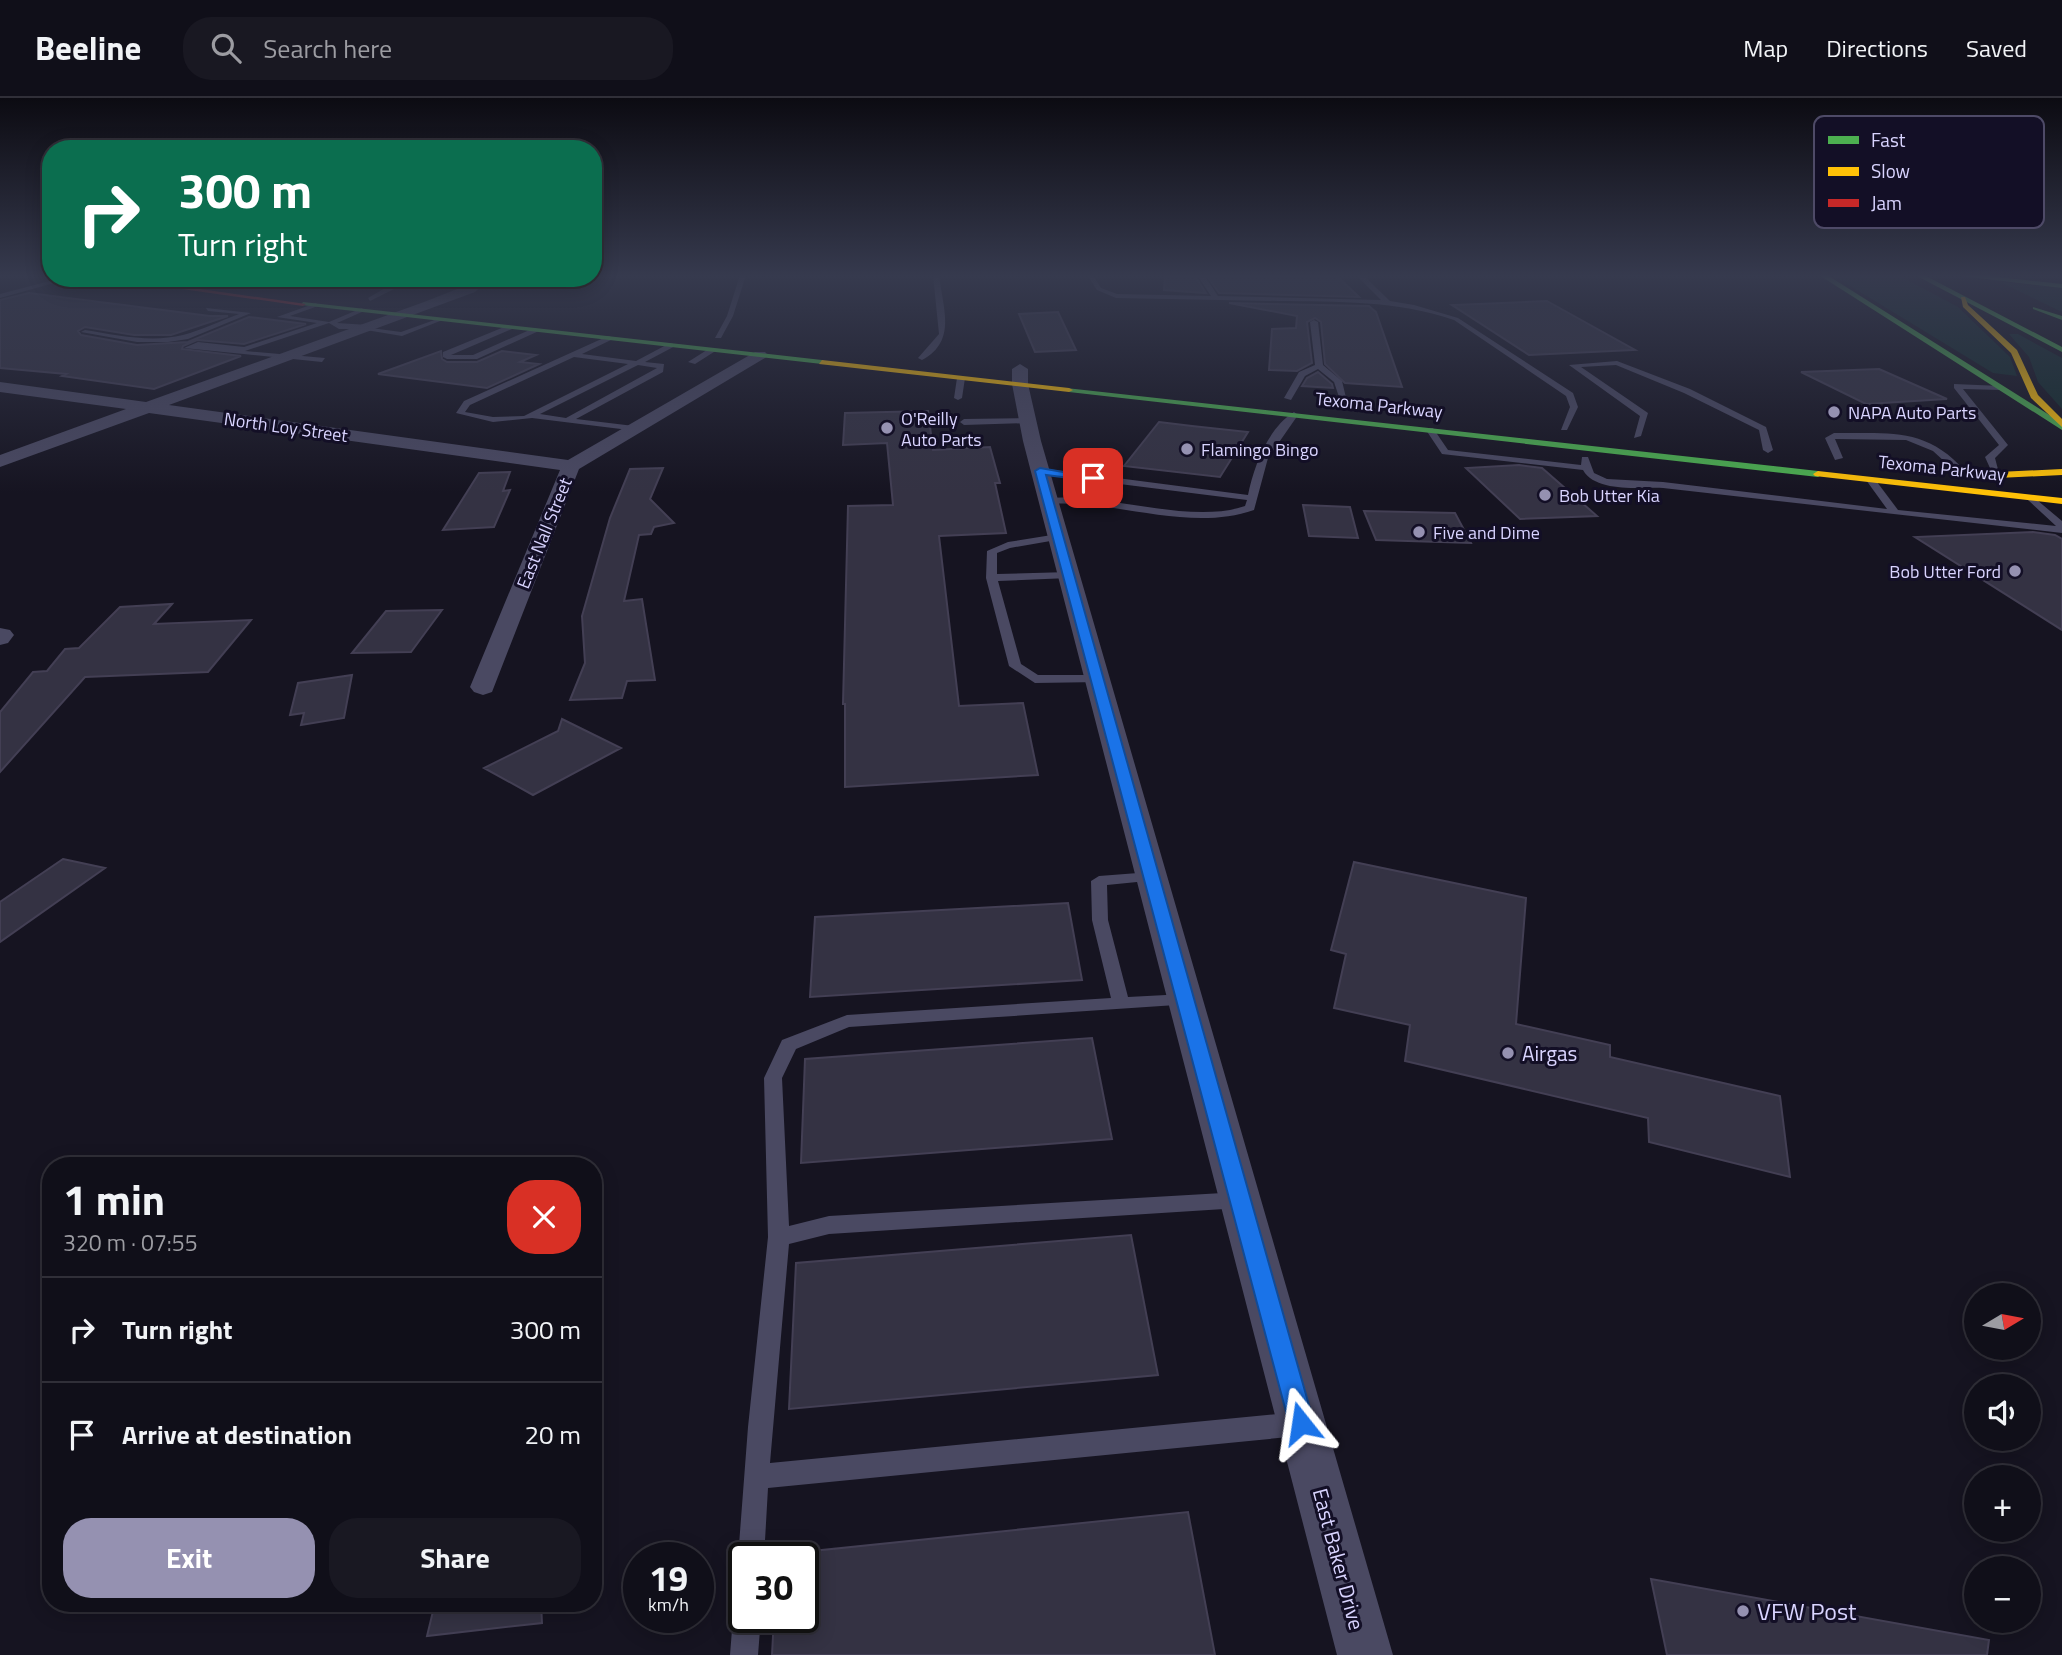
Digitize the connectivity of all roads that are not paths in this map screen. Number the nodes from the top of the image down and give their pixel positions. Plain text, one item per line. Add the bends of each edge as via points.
1 (189, 348) edge
2 (311, 348) edge
3 (461, 348) edge
4 (496, 348) edge
5 (591, 348) edge
6 (668, 348) edge
7 (709, 348) edge
8 (732, 348) edge
9 (779, 348) edge
10 (933, 348) edge
11 (1317, 348) edge
12 (1500, 348) edge
13 (1937, 348) edge
14 (2009, 348) edge
15 (575, 355) junction
16 (760, 355) junction
17 (288, 356) junction
18 (922, 358) junction
19 (322, 360) dead end
20 (692, 362) dead end
21 (636, 363) junction
22 (1320, 366) junction
23 (961, 377) junction
24 (1020, 377) junction
25 (0, 387) edge
26 (2001, 388) junction
27 (958, 398) dead end
28 (1288, 398) junction
29 (1352, 405) joint
30 (145, 408) junction
31 (1294, 415) junction
32 (530, 416) junction
33 (568, 420) junction
34 (1028, 420) junction
35 (964, 422) dead end
36 (2062, 425) edge
37 (1564, 428) dead end
38 (634, 429) junction
39 (1430, 430) junction
40 (1637, 436) dead end
41 (1585, 448) junction
42 (1767, 450) dead end
43 (1814, 455) dead end
44 (1844, 459) joint
45 (0, 461) edge
46 (571, 466) junction
47 (1586, 468) junction
48 (1933, 468) dead end
49 (1960, 471) junction
50 (2062, 472) edge
51 (1997, 475) junction
52 (1871, 480) junction
53 (2062, 482) edge
54 (1044, 486) junction
55 (1252, 498) junction
56 (2031, 498) junction
57 (2062, 501) edge
58 (1895, 513) junction
59 (2062, 528) edge
60 (1058, 537) junction
61 (1069, 575) junction
62 (992, 578) junction
63 (1097, 679) junction
64 (483, 687) dead end
65 (1151, 877) junction
66 (1185, 1000) junction
67 (1121, 1004) junction
68 (1240, 1200) junction
69 (779, 1237) junction
70 (1301, 1423) junction
71 (756, 1477) junction
72 (752, 1542) edge
73 (746, 1633) edge
74 (744, 1655) edge
75 (1365, 1655) edge

1 - 17 lane
2 - 17 street
3 - 4 lane via 447,357 474,357
5 - 15 lane
6 - 21 lane
7 - 20 lane
8 - 16 main road, Texoma Parkway
9 - 18 main road, Texoma Parkway
10 - 18 lane
11 - 22 lane
12 - 37 lane via 1570,395 1574,407
13 - 26 main road
14 - 36 main road via 2034,396
15 - 21 lane
15 - 32 lane via 467,403 460,413 506,421
16 - 23 main road, Texoma Parkway
16 - 38 street, East Nall Street
17 - 19 lane
17 - 30 street
18 - 24 main road, Texoma Parkway
21 - 32 lane
21 - 33 lane via 661,366
22 - 28 lane via 1302,374
22 - 29 lane via 1338,381
23 - 24 main road, Texoma Parkway
23 - 27 lane
24 - 28 main road, Texoma Parkway
24 - 31 main road, Texoma Parkway
24 - 34 street, East Baker Drive
25 - 30 street, North Loy Street
26 - 36 main road
26 - 51 lane via 1957,386 2004,445 1990,457
28 - 29 main road, Texoma Parkway
30 - 45 street
30 - 46 street, North Loy Street
31 - 39 main road, Texoma Parkway
31 - 55 lane via 1269,443
32 - 33 lane
33 - 38 lane
34 - 35 lane
34 - 54 street, East Baker Drive
38 - 46 street, East Nall Street
39 - 41 main road, Texoma Parkway
39 - 47 lane via 1445,452
40 - 42 lane via 1645,415 1573,365 1617,363 1687,391 1763,429
41 - 47 lane
41 - 52 main road, Texoma Parkway
43 - 44 main road
44 - 49 lane via 1829,438 1880,435 1907,438 1937,449
46 - 64 street, East Nall Street
47 - 58 lane via 1605,482
48 - 49 main road, Texoma Parkway
49 - 51 main road, Texoma Parkway
50 - 51 main road
51 - 53 main road, Texoma Parkway
52 - 56 main road, Texoma Parkway
52 - 58 lane
54 - 55 lane
54 - 55 lane via 1084,499 1228,515 1250,508
54 - 60 street, East Baker Drive
56 - 57 main road, Texoma Parkway
56 - 59 lane
58 - 59 lane
60 - 61 street, East Baker Drive
60 - 62 lane via 992,551
61 - 62 lane
61 - 63 street, East Baker Drive
62 - 63 lane via 1015,666 1035,679
63 - 65 street, East Baker Drive
65 - 66 street, East Baker Drive
65 - 67 lane via 1100,881 1100,920
66 - 67 lane
66 - 68 street, East Baker Drive
67 - 69 lane via 847,1021 789,1045 773,1078
68 - 69 lane via 829,1225
68 - 70 street, East Baker Drive
69 - 71 lane
70 - 71 lane
70 - 75 street, East Baker Drive
71 - 72 lane
73 - 74 lane

